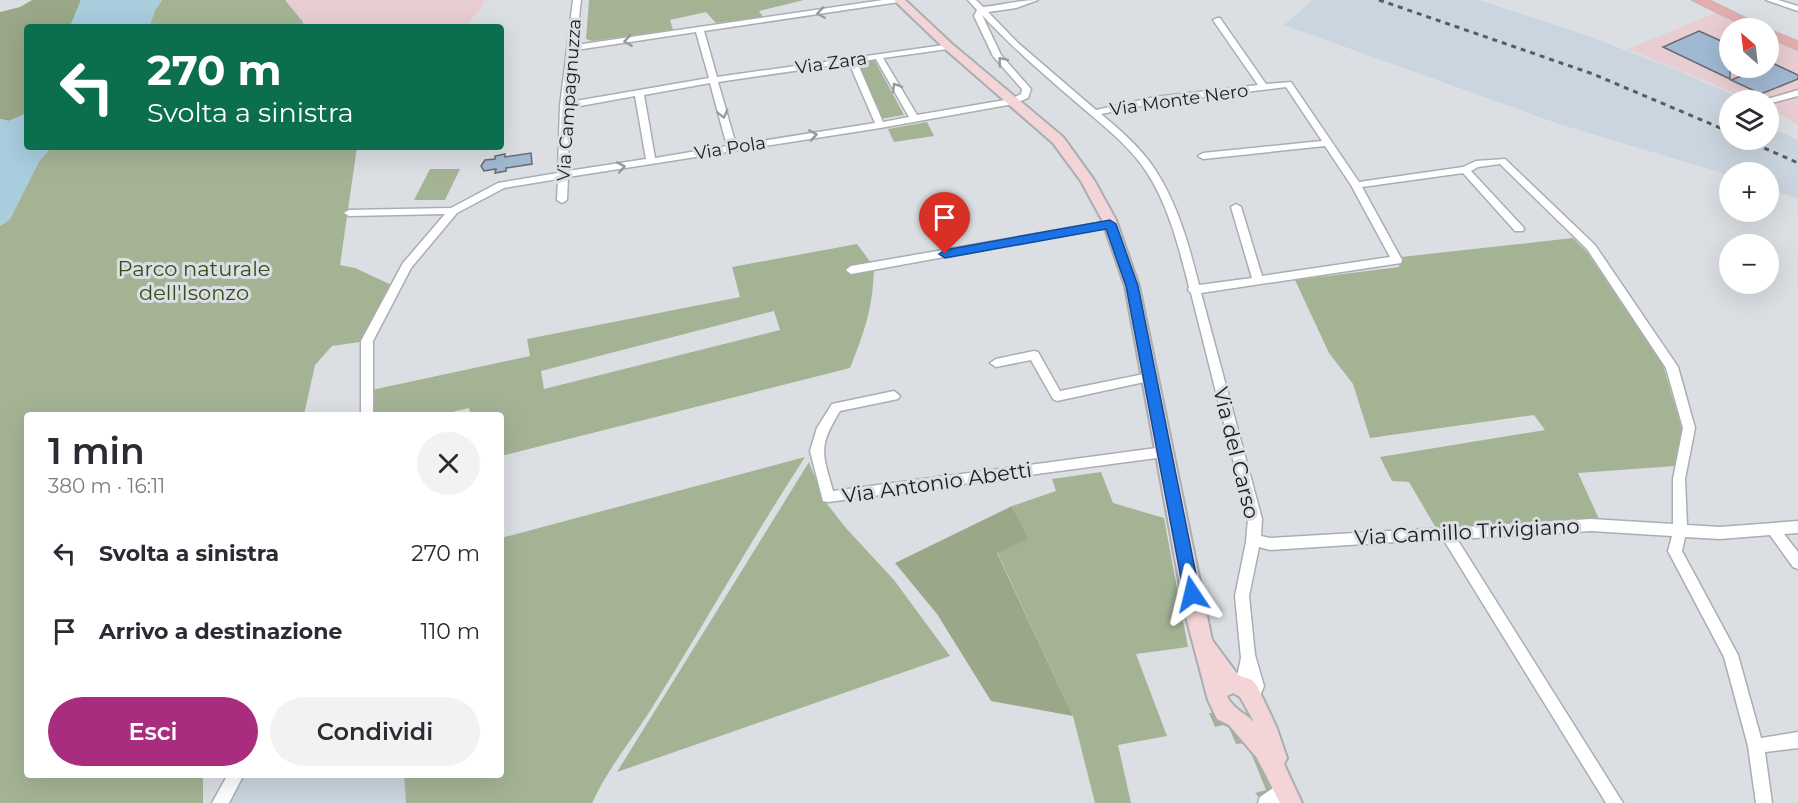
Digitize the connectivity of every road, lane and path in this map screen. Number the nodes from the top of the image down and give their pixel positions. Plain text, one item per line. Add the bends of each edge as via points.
1 (577, 0) edge
2 (899, 0) edge
3 (972, 0) edge
4 (1034, 0) edge
5 (1698, 0) edge
6 (1770, 0) edge
7 (1798, 9) edge
8 (981, 10) junction
9 (1737, 18) edge
10 (1216, 20) dead end
11 (700, 30) junction
12 (1779, 38) edge
13 (948, 46) junction
14 (1798, 46) edge
15 (572, 48) junction
16 (878, 56) junction
17 (852, 60) junction
18 (714, 80) junction
19 (1264, 87) junction
20 (639, 93) junction
21 (1798, 93) edge
22 (1779, 98) edge
23 (1014, 101) junction
24 (565, 106) junction
25 (1094, 113) junction
26 (915, 119) junction
27 (880, 125) junction
28 (1328, 143) junction
29 (732, 148) junction
30 (1203, 156) dead end
31 (651, 162) junction
32 (1465, 170) junction
33 (563, 177) junction
34 (1356, 185) junction
35 (562, 200) dead end
36 (1236, 207) dead end
37 (453, 211) junction
38 (349, 213) dead end
39 (1110, 224) junction
40 (1519, 229) dead end
41 (851, 270) dead end
42 (1258, 281) junction
43 (1193, 290) junction
44 (996, 363) dead end
45 (1149, 377) junction
46 (894, 396) dead end
47 (367, 412) edge
48 (1164, 452) junction
49 (1798, 526) edge
50 (1773, 529) junction
51 (1680, 531) junction
52 (1446, 532) junction
53 (1254, 540) junction
54 (1798, 563) edge
55 (1239, 693) junction
56 (1236, 718) junction
57 (1798, 740) edge
58 (1756, 746) junction
59 (234, 778) edge
60 (1286, 790) edge
61 (220, 803) edge
62 (1266, 803) edge
63 (1615, 803) edge
64 (1764, 803) edge

1 - 15 street, Via Campagnuzza
2 -> 11 street
2 - 13 main road
3 - 8 street, Via del Carso
4 - 8 street
5 - 9 main road
6 - 7 street
23 -> 8 street via 1025,96 1027,89 998,56 980,25
8 - 25 street, Via del Carso
10 - 19 street, Via Monte Nero
11 -> 15 street
11 - 18 street
12 - 14 main road
13 - 16 street, Via Zara
13 - 23 main road
15 - 24 street, Via Campagnuzza
16 - 17 street, Via Zara
26 -> 16 street
17 - 18 street, Via Zara
17 - 27 street
18 - 20 street, Via Zara
18 -> 29 street
19 - 25 street, Via Monte Nero via 1155,100
19 - 28 street, Via Monte Nero via 1288,84
20 - 24 street, Via Zara
20 - 31 street
21 - 22 street
23 - 26 street, Via Pola
23 - 39 main road via 1058,140 1087,180
24 - 33 street, Via Campagnuzza
25 - 43 street, Via del Carso via 1132,148 1163,192 1183,243
26 - 27 street, Via Pola
29 -> 27 street, Via Pola
28 - 30 street
28 - 34 street, Via Monte Nero
29 - 31 street, Via Pola
33 -> 31 street, Via Pola
32 - 34 street
32 - 40 street
32 - 51 street via 1476,164 1502,161 1591,247 1672,367 1689,428 1679,478
33 - 35 street, Via Campagnuzza
33 - 37 street, Via Pola via 501,185
34 - 42 street via 1397,260
36 - 42 street
37 - 38 street, Via Pola
37 - 47 street, Via Pola via 407,266 367,341
39 - 41 street
39 - 45 main road via 1132,286
42 - 43 street
43 - 53 street, Via del Carso via 1255,519
44 - 45 street via 1034,355 1057,396
45 - 48 main road
46 - 48 street, Via Antonio Abetti via 836,406 816,451 828,497
48 - 55 main road via 1209,671
49 - 50 street, Via Camillo Trivigiano
50 - 51 street, Via Camillo Trivigiano
50 - 54 street
51 - 52 street, Via Camillo Trivigiano via 1591,525
51 - 58 street via 1676,551 1731,655
52 - 53 street, Via Camillo Trivigiano via 1270,544
52 - 63 street
53 - 55 street, Via del Carso via 1242,586 1242,605 1248,655 1257,686
55 - 56 main road via 1248,717
55 - 56 main road via 1220,706
55 - 60 main road via 1263,717
56 - 60 main road via 1258,743
57 - 58 street
58 - 64 street
59 - 61 street
60 - 62 street

